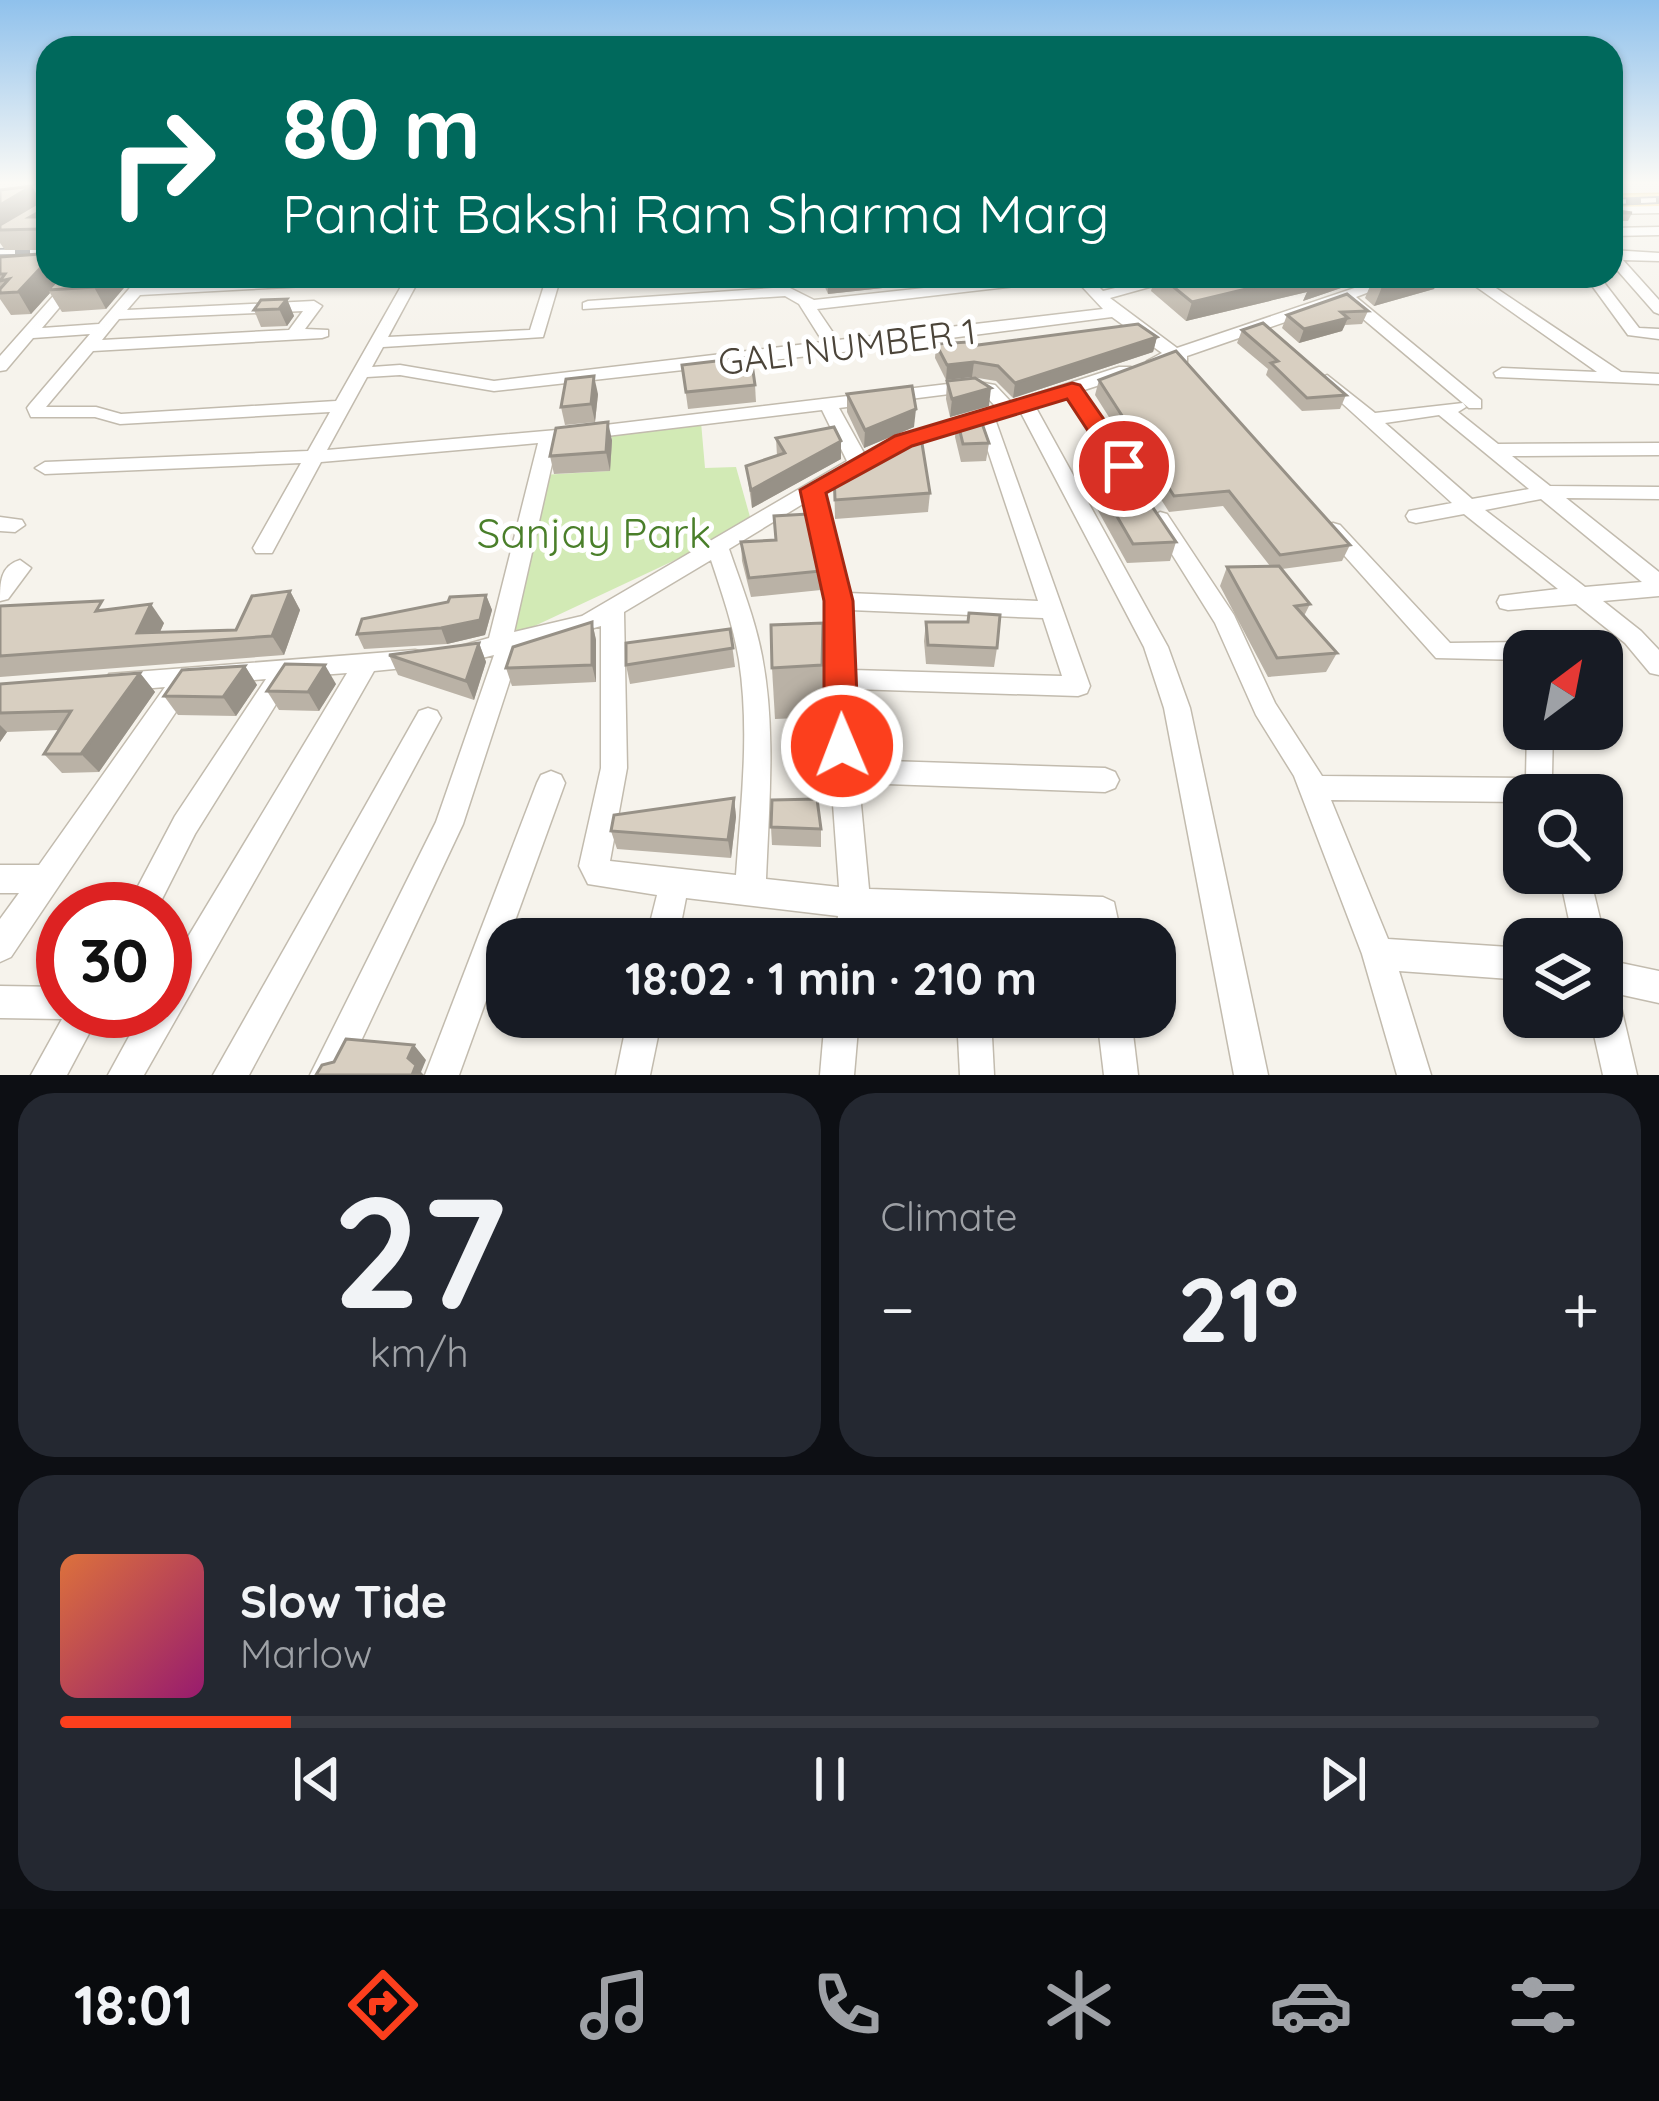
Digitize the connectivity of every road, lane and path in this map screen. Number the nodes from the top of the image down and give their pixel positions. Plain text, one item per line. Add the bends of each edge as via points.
1 (1623, 255) edge
2 (1659, 257) edge
3 (1623, 268) edge
4 (68, 288) edge
5 (137, 288) edge
6 (177, 288) edge
7 (300, 288) edge
8 (409, 288) edge
9 (550, 288) edge
10 (737, 288) edge
11 (944, 288) edge
12 (1090, 288) edge
13 (1132, 288) edge
14 (1369, 288) edge
15 (1486, 288) edge
16 (1601, 288) edge
17 (134, 291) junction
18 (737, 295) junction
19 (1099, 296) junction
20 (1345, 296) junction
21 (806, 304) junction
22 (588, 306) dead end
23 (286, 307) junction
24 (1659, 309) edge
25 (1115, 312) junction
26 (107, 322) junction
27 (322, 333) dead end
28 (28, 334) junction
29 (294, 334) junction
30 (1659, 334) edge
31 (380, 342) junction
32 (88, 346) junction
33 (835, 348) junction
34 (1183, 362) junction
35 (1310, 365) edge
36 (0, 366) edge
37 (365, 372) junction
38 (1502, 373) dead end
39 (1616, 377) junction
40 (1659, 379) edge
41 (1072, 390) junction
42 (829, 405) junction
43 (344, 406) junction
44 (1442, 409) junction
45 (1007, 411) junction
46 (1373, 419) junction
47 (549, 436) junction
48 (1659, 448) edge
49 (1494, 450) junction
50 (313, 458) junction
51 (857, 463) junction
52 (45, 468) dead end
53 (813, 490) junction
54 (1545, 492) junction
55 (1659, 494) edge
56 (1470, 508) junction
57 (1416, 516) dead end
58 (1322, 518) edge
59 (717, 546) junction
60 (263, 548) dead end
61 (20, 568) dead end
62 (1659, 586) edge
63 (0, 592) edge
64 (1580, 593) junction
65 (839, 601) junction
66 (1508, 602) dead end
67 (1053, 610) junction
68 (613, 611) junction
69 (504, 646) junction
70 (1503, 652) edge
71 (365, 663) junction
72 (1659, 666) edge
73 (286, 670) junction
74 (184, 679) junction
75 (841, 679) junction
76 (96, 681) edge
77 (428, 718) dead end
78 (844, 771) junction
79 (1105, 780) dead end
80 (551, 783) dead end
81 (1313, 788) junction
82 (1503, 792) edge
83 (0, 879) edge
84 (44, 879) junction
85 (155, 882) edge
86 (674, 884) junction
87 (750, 892) junction
88 (855, 903) junction
89 (667, 918) edge
90 (853, 918) edge
91 (941, 918) edge
92 (1030, 918) edge
93 (1103, 918) edge
94 (0, 946) edge
95 (1378, 954) junction
96 (192, 961) edge
97 (1503, 963) edge
98 (1623, 979) edge
99 (1659, 986) edge
100 (0, 1002) edge
101 (36, 1003) edge
102 (70, 1038) edge
103 (147, 1038) edge
104 (641, 1038) edge
105 (840, 1038) edge
106 (975, 1038) edge
107 (1117, 1038) edge
108 (1612, 1038) edge
109 (48, 1075) edge
110 (125, 1075) edge
111 (230, 1075) edge
112 (327, 1075) edge
113 (442, 1075) edge
114 (633, 1075) edge
115 (837, 1075) edge
116 (977, 1075) edge
117 (1121, 1075) edge
118 (1251, 1075) edge
119 (1414, 1075) edge
120 (1620, 1075) edge

1 - 2 street
3 - 24 street
4 - 28 street
5 - 17 street
6 - 17 street
7 - 23 street
8 - 31 street
9 - 31 street via 536,334
10 - 18 street
11 - 21 street
12 - 19 street
13 - 19 street
14 - 20 street
15 - 39 street
16 - 30 street via 1634,332
17 - 26 street
18 - 21 street via 793,292
18 - 22 street
19 - 25 street
20 - 34 street
20 - 44 street via 1475,404
21 - 33 street
23 - 26 street
23 - 29 street via 314,306
25 - 33 street, GALI NUMBER 1
25 - 34 street
26 - 28 street
26 - 32 street
27 - 29 street
28 - 36 street
29 - 32 street
31 - 37 street
32 - 43 street via 37,413 120,419
33 - 37 street, GALI NUMBER 1 via 494,386
34 - 41 street
35 - 46 street
37 - 43 street
38 - 39 street
39 - 40 street
41 - 45 street
41 - 81 street via 1226,621
42 - 45 street via 973,386 989,389
42 - 47 street
42 - 51 street
43 - 50 street
44 - 46 street
44 - 49 street
45 - 51 street
45 - 67 street
45 - 118 street via 1156,647 1177,708
46 - 56 street
47 - 50 street
47 - 69 street
48 - 49 street
49 - 54 street
50 - 52 street
50 - 60 street
51 - 53 street
53 - 59 street
53 - 65 street
54 - 55 street
54 - 56 street
54 - 62 street
56 - 57 street
56 - 64 street
58 - 70 street via 1450,654
59 - 68 street
59 - 87 street via 752,663 758,727
61 - 63 street
62 - 64 street
64 - 66 street
64 - 72 street
65 - 67 street
65 - 75 street
67 - 75 street via 1080,682 1073,688
68 - 69 street
68 - 86 street via 614,767 593,866 606,877
69 - 71 street
69 - 112 street via 449,824
71 - 73 street
71 - 96 street
73 - 74 street
73 - 85 street
74 - 76 street
74 - 84 street
75 - 78 street
77 - 111 street
78 - 79 street
78 - 88 street
80 - 113 street
81 - 82 street
81 - 95 street
83 - 84 street
84 - 94 street
86 - 87 street
86 - 89 street
87 - 88 street
88 - 90 street
88 - 91 street
92 - 93 street
95 - 97 street
95 - 119 street
98 - 99 street
100 - 101 street
102 - 109 street
103 - 110 street
104 - 114 street
105 - 115 street
106 - 116 street
107 - 117 street
108 - 120 street

